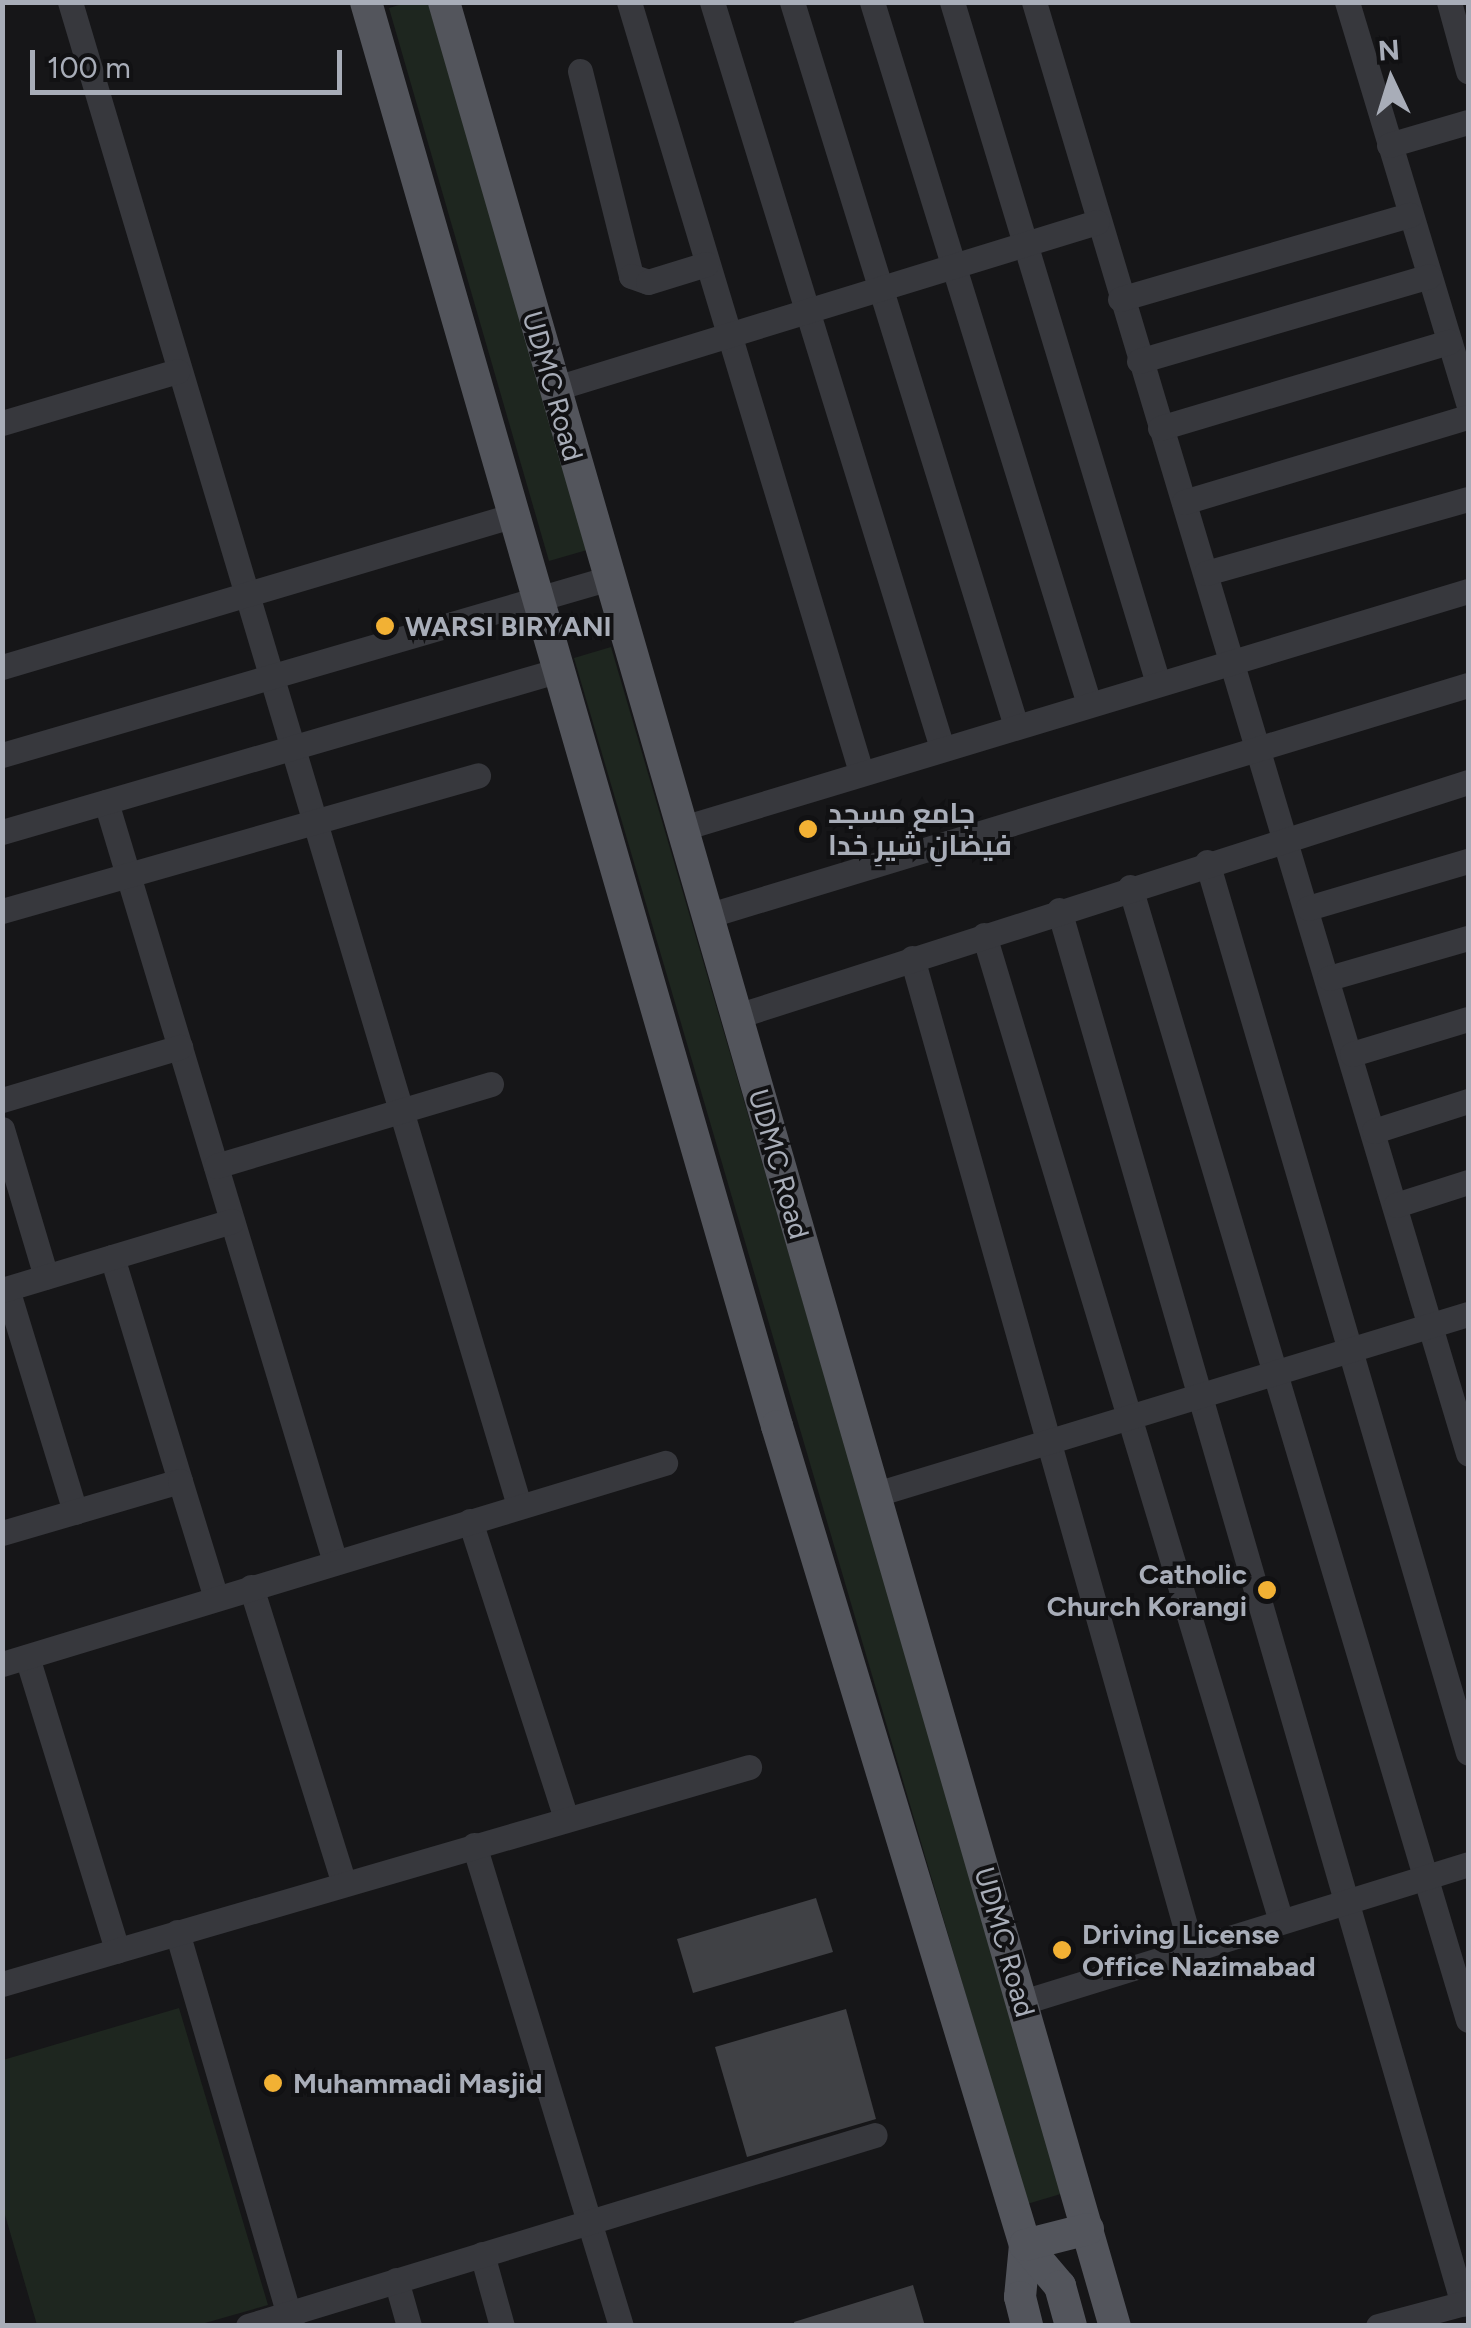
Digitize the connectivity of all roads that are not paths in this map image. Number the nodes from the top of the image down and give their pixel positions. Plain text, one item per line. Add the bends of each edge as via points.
1 (70, 2) edge
2 (366, 2) edge
3 (444, 2) edge
4 (628, 2) edge
5 (712, 2) edge
6 (792, 2) edge
7 (872, 2) edge
8 (952, 2) edge
9 (1034, 2) edge
10 (1347, 2) edge
11 (1449, 2) edge
12 (580, 71) dead end
13 (1468, 71) edge
14 (1468, 122) edge
15 (1389, 146) junction
16 (1410, 214) junction
17 (1097, 222) junction
18 (1022, 245) junction
19 (706, 264) junction
20 (951, 267) junction
21 (1429, 276) junction
22 (878, 290) junction
23 (1120, 299) junction
24 (804, 312) junction
25 (727, 336) junction
26 (1450, 342) junction
27 (1139, 361) junction
28 (177, 372) junction
29 (554, 390) junction
30 (1468, 403) edge
31 (1468, 418) edge
32 (2, 423) edge
33 (1160, 428) junction
34 (1468, 499) edge
35 (1184, 502) junction
36 (512, 516) junction
37 (1206, 573) junction
38 (610, 578) junction
39 (1468, 591) edge
40 (243, 596) junction
41 (535, 600) junction
42 (1230, 661) junction
43 (2, 667) edge
44 (556, 672) junction
45 (268, 678) junction
46 (1158, 683) junction
47 (1468, 685) edge
48 (1089, 704) junction
49 (1016, 726) junction
50 (1261, 747) junction
51 (942, 748) junction
52 (289, 749) junction
53 (2, 755) edge
54 (861, 772) junction
55 (478, 775) dead end
56 (1468, 782) edge
57 (106, 802) junction
58 (311, 822) junction
59 (683, 828) junction
60 (2, 832) edge
61 (1287, 836) junction
62 (1468, 860) edge
63 (1207, 862) junction
64 (128, 875) junction
65 (1130, 887) junction
66 (1308, 908) junction
67 (1059, 910) junction
68 (2, 911) edge
69 (710, 915) junction
70 (984, 935) junction
71 (1468, 938) edge
72 (912, 958) junction
73 (1329, 978) junction
74 (737, 1016) junction
75 (1468, 1019) edge
76 (180, 1048) junction
77 (1352, 1054) junction
78 (492, 1084) dead end
79 (2, 1100) edge
80 (1468, 1101) edge
81 (400, 1112) junction
82 (2, 1129) edge
83 (1374, 1131) junction
84 (216, 1166) junction
85 (1468, 1182) edge
86 (1396, 1205) junction
87 (232, 1221) junction
88 (112, 1258) junction
89 (46, 1277) junction
90 (5, 1290) edge
91 (1468, 1314) edge
92 (1432, 1325) junction
93 (1352, 1349) junction
94 (1276, 1372) junction
95 (1202, 1394) junction
96 (1133, 1415) junction
97 (1046, 1441) junction
98 (1468, 1453) edge
99 (665, 1463) dead end
100 (180, 1480) junction
101 (874, 1496) junction
102 (519, 1505) junction
103 (75, 1512) junction
104 (470, 1521) junction
105 (2, 1533) edge
106 (335, 1562) junction
107 (252, 1588) junction
108 (216, 1598) junction
109 (15, 1661) edge
110 (1468, 1754) edge
111 (749, 1767) dead end
112 (566, 1818) junction
113 (474, 1845) junction
114 (1468, 1864) edge
115 (1426, 1876) junction
116 (344, 1883) junction
117 (1348, 1899) junction
118 (1280, 1920) junction
119 (177, 1932) junction
120 (117, 1950) junction
121 (1192, 1950) junction
122 (2, 1984) edge
123 (1023, 2002) junction
124 (1468, 2020) edge
125 (875, 2135) dead end
126 (589, 2222) junction
127 (1088, 2229) junction
128 (1026, 2246) junction
129 (482, 2254) junction
130 (396, 2280) junction
131 (1466, 2303) edge
132 (1021, 2316) edge
133 (290, 2319) edge
134 (248, 2326) edge
135 (409, 2326) edge
136 (502, 2326) edge
137 (621, 2326) edge
138 (1071, 2326) edge
139 (1115, 2326) edge
140 (1378, 2326) edge

1 - 28 street
2 - 36 main road
3 - 29 main road, UDMC Road
4 - 19 street
5 - 24 street
6 - 22 street
7 - 20 street
8 - 18 street
9 - 17 street
10 - 15 street
11 - 13 street
12 - 19 street via 632,276 648,282
14 - 15 street
15 - 16 street
16 - 21 street
16 - 23 street
17 - 18 street
17 - 23 street
18 - 20 street
18 - 46 street
19 - 25 street
20 - 22 street
20 - 48 street
21 - 26 street
21 - 27 street
22 - 24 street
22 - 49 street
23 - 27 street
24 - 25 street
24 - 51 street
25 - 29 street
25 - 54 street
26 - 30 street
26 - 33 street
27 - 33 street
28 - 32 street
28 - 40 street
29 - 38 main road, UDMC Road
31 - 35 street
33 - 35 street
34 - 37 street
35 - 37 street
36 - 40 street
36 - 41 main road
37 - 42 street
38 - 41 street
38 - 59 main road, UDMC Road
39 - 42 street
40 - 43 street
40 - 45 street
41 - 44 main road
41 - 45 street
42 - 46 street
42 - 50 street
44 - 52 street
44 - 128 main road
45 - 52 street
45 - 53 street
46 - 48 street
47 - 50 street
48 - 49 street
49 - 51 street
50 - 61 street
50 - 69 street
51 - 54 street
52 - 57 street
52 - 58 street
54 - 59 street
55 - 58 street
56 - 61 street
57 - 60 street
57 - 64 street
58 - 64 street
58 - 81 street
59 - 69 main road, UDMC Road
61 - 63 street
61 - 66 street
62 - 66 street
63 - 65 street
63 - 93 street
64 - 68 street
64 - 76 street
65 - 67 street
65 - 94 street
66 - 73 street
67 - 70 street
67 - 95 street
69 - 74 main road, UDMC Road
70 - 72 street
70 - 96 street
71 - 73 street
72 - 74 street
72 - 97 street
73 - 77 street
74 - 101 main road, UDMC Road
75 - 77 street
76 - 79 street
76 - 84 street
77 - 83 street
78 - 81 street
80 - 83 street
81 - 84 street
81 - 102 street
82 - 89 street
83 - 86 street
84 - 87 street
85 - 86 street
86 - 92 street
87 - 88 street
87 - 106 street
88 - 89 street
88 - 100 street
89 - 90 street
90 - 103 street
91 - 92 street
92 - 93 street
92 - 98 street
93 - 94 street
93 - 110 street
94 - 95 street
94 - 115 street
95 - 96 street
95 - 117 street
96 - 97 street
96 - 118 street
97 - 101 street
97 - 121 street
99 - 102 street
100 - 103 street
100 - 108 street
101 - 123 main road, UDMC Road
102 - 104 street
103 - 105 street
104 - 106 street
104 - 112 street
106 - 107 street
107 - 108 street
107 - 116 street
108 - 109 street
109 - 120 street
111 - 112 street
112 - 113 street
113 - 116 street
113 - 126 street
114 - 115 street
115 - 117 street
115 - 124 street
116 - 119 street
117 - 118 street
117 - 131 street
118 - 121 street
119 - 120 street
119 - 133 street
120 - 122 street
121 - 123 street
123 - 127 main road, UDMC Road
125 - 126 street
126 - 129 street
126 - 137 street
127 - 128 main road
127 - 139 main road, UDMC Road
128 - 132 main road
128 - 138 main road via 1060,2286
129 - 130 street
129 - 136 street
130 - 133 street
130 - 135 street
131 - 140 street
133 - 134 street

